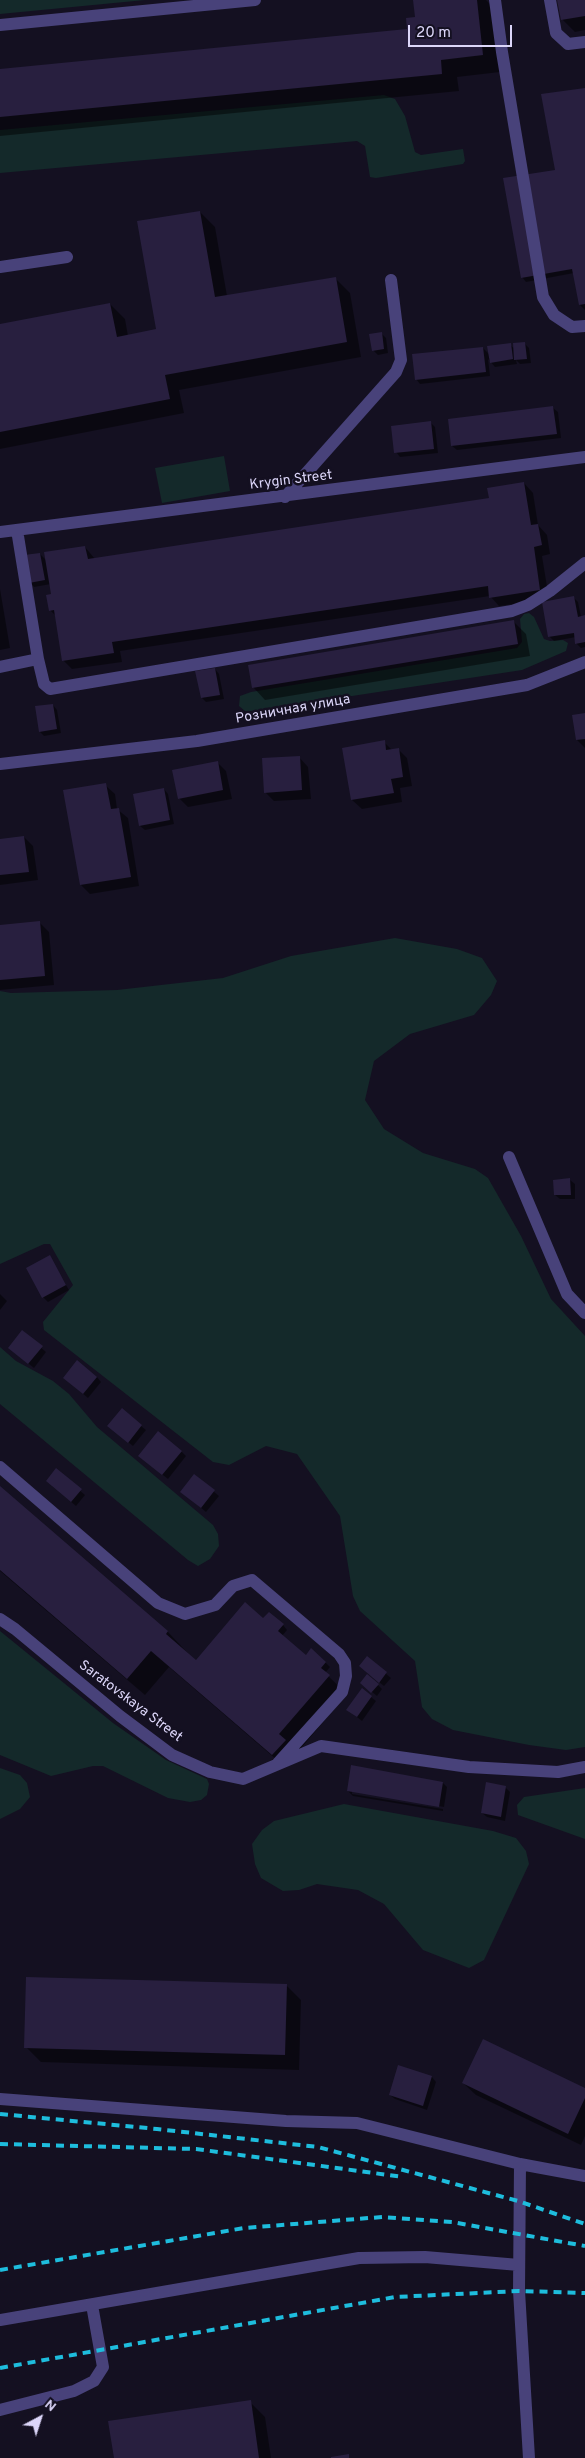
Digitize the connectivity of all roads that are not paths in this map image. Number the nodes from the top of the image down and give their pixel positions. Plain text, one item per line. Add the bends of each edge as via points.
1 (255, 0) edge
2 (495, 0) edge
3 (550, 0) edge
4 (0, 25) edge
5 (585, 42) edge
6 (66, 257) dead end
7 (0, 267) edge
8 (391, 280) dead end
9 (585, 326) edge
10 (585, 457) edge
11 (285, 497) junction
12 (16, 530) junction
13 (0, 532) edge
14 (585, 563) edge
15 (38, 659) junction
16 (585, 662) edge
17 (0, 666) edge
18 (0, 764) edge
19 (508, 1156) dead end
20 (585, 1313) edge
21 (0, 1468) edge
22 (0, 1619) edge
23 (585, 1766) edge
24 (273, 1768) junction
25 (6, 2099) edge
26 (0, 2109) edge
27 (520, 2164) junction
28 (585, 2176) edge
29 (519, 2265) junction
30 (92, 2305) junction
31 (0, 2320) edge
32 (0, 2410) edge
33 (529, 2458) edge

1 - 4 street
2 - 9 street via 543,297 554,315 572,327
3 - 5 street via 556,34 568,44
6 - 7 street
8 - 11 street via 401,360 396,372
10 - 11 street, Krygin Street
11 - 12 street, Krygin Street
12 - 13 street, Krygin Street
12 - 15 street
14 - 15 street via 550,591 512,611 50,689 44,684
15 - 17 street
16 - 18 street, Розничная улица via 527,685 197,741
19 - 20 street via 567,1294
21 - 24 street via 158,1603 185,1614 215,1605 233,1586 252,1580 339,1654 345,1663 342,1692
22 - 24 street, Saratovskaya Street via 172,1754 210,1772 242,1779
23 - 24 street, Saratovskaya Street via 558,1772 469,1767 321,1746
25 - 26 street
25 - 27 street via 286,2121 357,2123
27 - 28 street
27 - 29 street
29 - 30 street via 425,2257 359,2258
29 - 33 street
30 - 31 street
30 - 32 street via 103,2367 94,2381 74,2390

